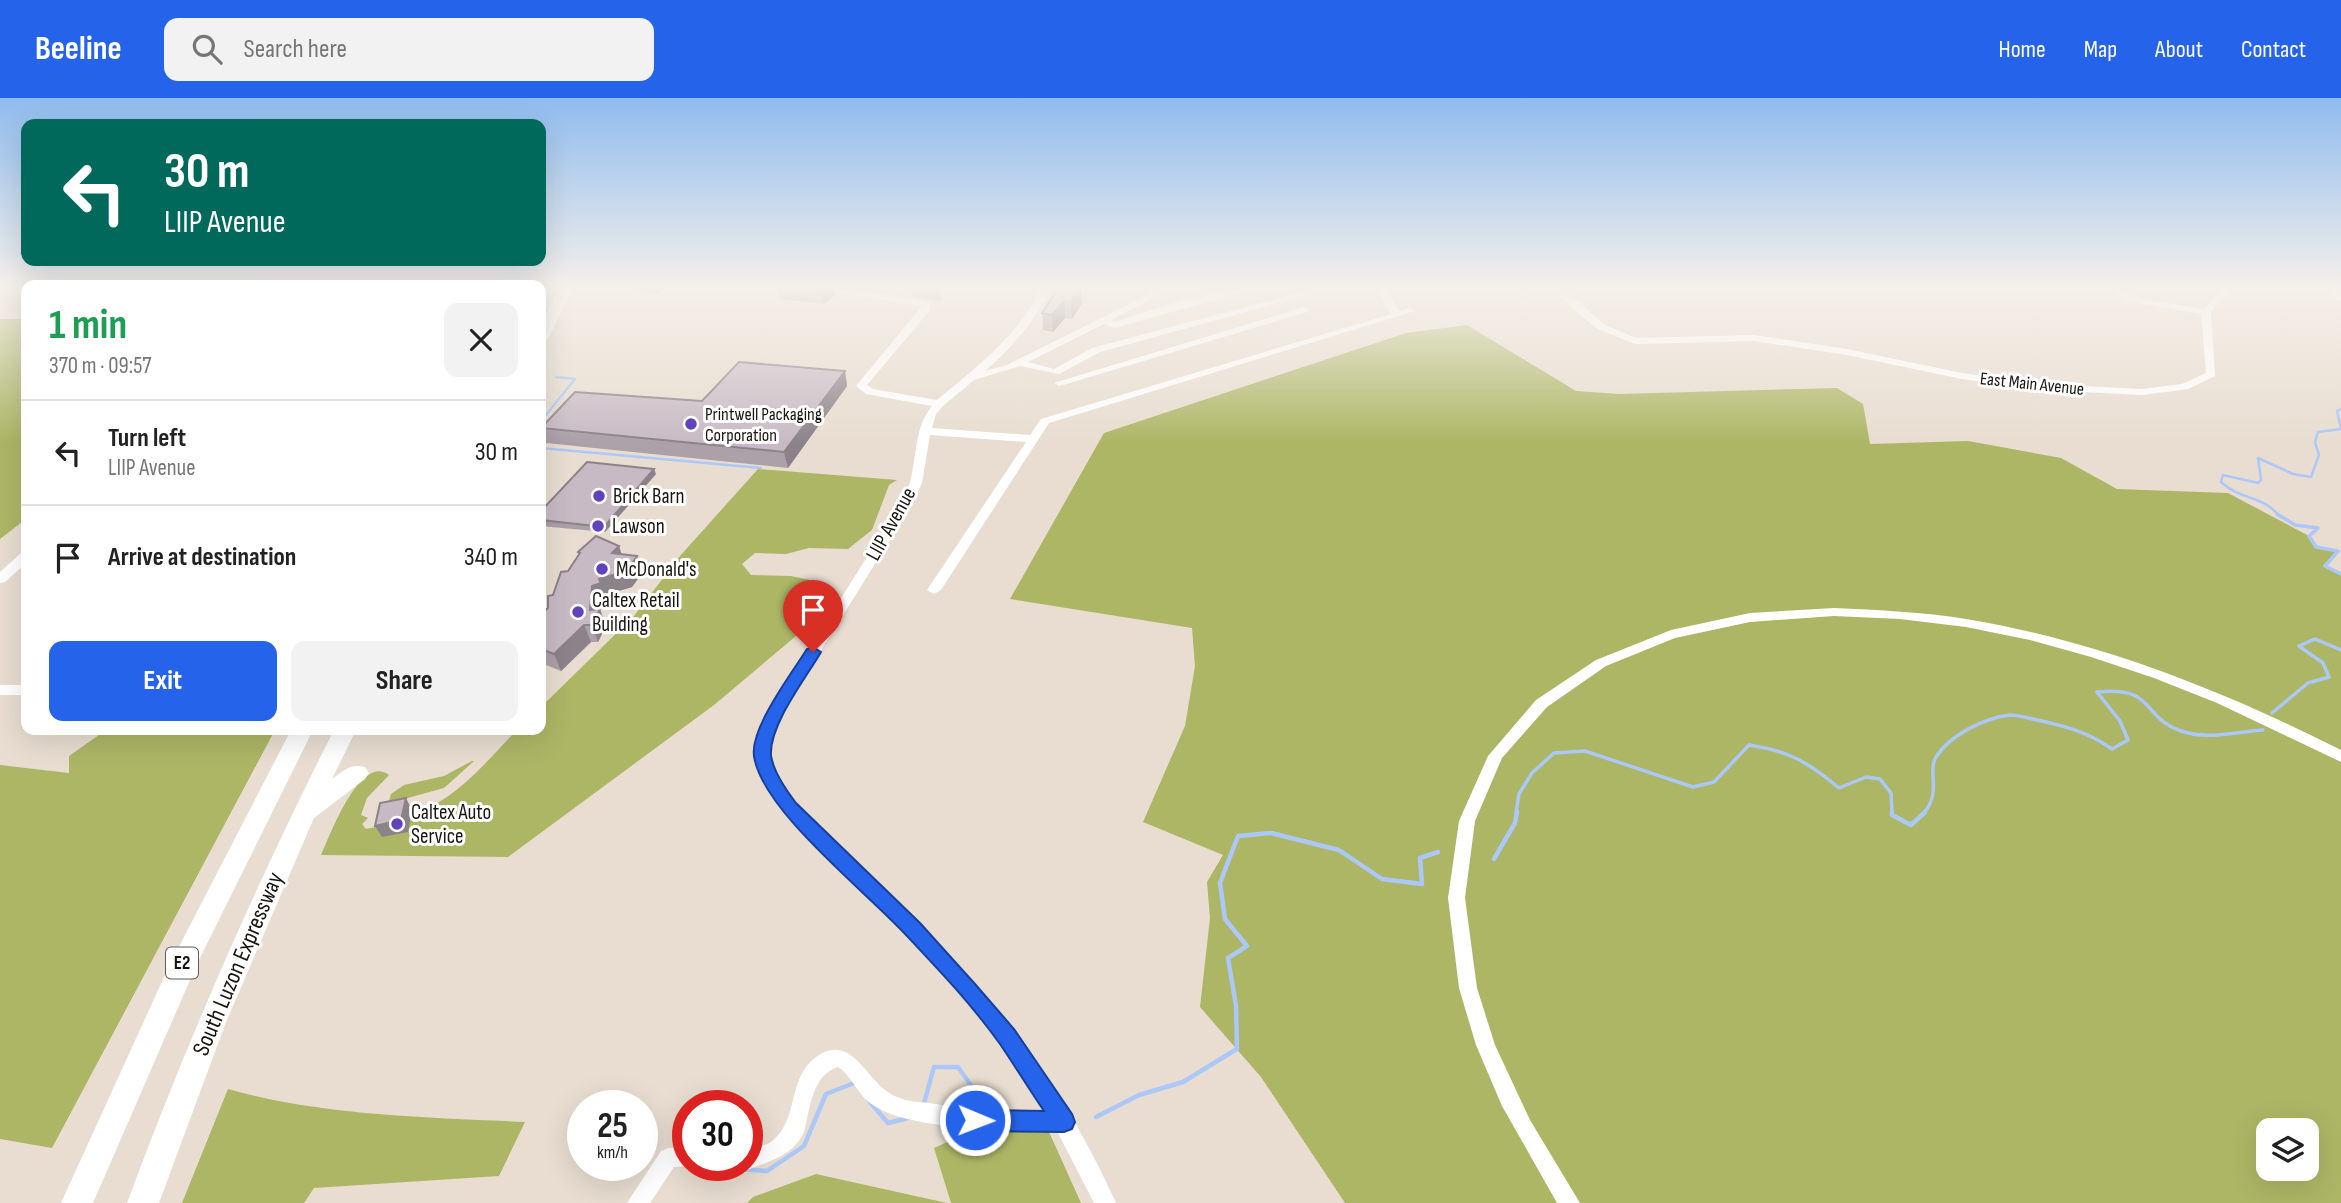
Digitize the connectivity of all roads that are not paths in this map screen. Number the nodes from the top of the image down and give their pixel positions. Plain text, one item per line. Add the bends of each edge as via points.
1 (901, 340) edge
2 (1011, 340) edge
3 (1064, 340) edge
4 (1138, 340) edge
5 (1212, 340) edge
6 (1312, 340) edge
7 (1629, 340) edge
8 (1692, 340) edge
9 (1764, 340) edge
10 (2208, 340) edge
11 (1019, 363) junction
12 (1055, 372) junction
13 (969, 378) junction
14 (939, 404) junction
15 (925, 431) junction
16 (1033, 439) junction
17 (21, 560) edge
18 (0, 579) edge
19 (934, 590) dead end
20 (299, 735) edge
21 (342, 735) edge
22 (2341, 757) edge
23 (357, 773) dead end
24 (302, 816) junction
25 (1064, 1122) junction
26 (763, 1154) edge
27 (672, 1158) edge
28 (77, 1203) edge
29 (143, 1203) edge
30 (638, 1203) edge
31 (1105, 1203) edge
32 (1569, 1203) edge

1 - 14 street via 861,386 874,393
2 - 13 street, LIIP Avenue
3 - 11 street
4 - 12 street via 1096,351
5 - 12 street via 1060,388
6 - 16 street via 1045,421
7 - 8 street, East Main Avenue
9 - 10 street, East Main Avenue via 1973,378 2143,392 2184,387 2211,374
11 - 12 street
11 - 13 street
13 - 14 street, LIIP Avenue
14 - 15 street, LIIP Avenue
15 - 16 street
15 - 25 street, LIIP Avenue via 911,495 778,708 764,740 764,764 789,808 913,928 985,1010
16 - 19 street
17 - 18 street
20 - 28 highway, South Luzon Expressway / E2 via 170,988
21 - 24 highway, South Luzon Expressway / E2
22 - 32 street via 2146,671 2057,644 1941,620 1835,612 1769,614 1680,631 1601,661 1536,707 1501,747 1467,822 1457,882 1461,951 1479,1027 1514,1112
23 - 24 highway
24 - 29 highway, South Luzon Expressway / E2 via 207,1034
25 - 26 street via 975,1120 896,1107 877,1097 848,1062 838,1058 823,1063 808,1079 794,1132 778,1149
25 - 31 street, LIIP Avenue
27 - 30 street

